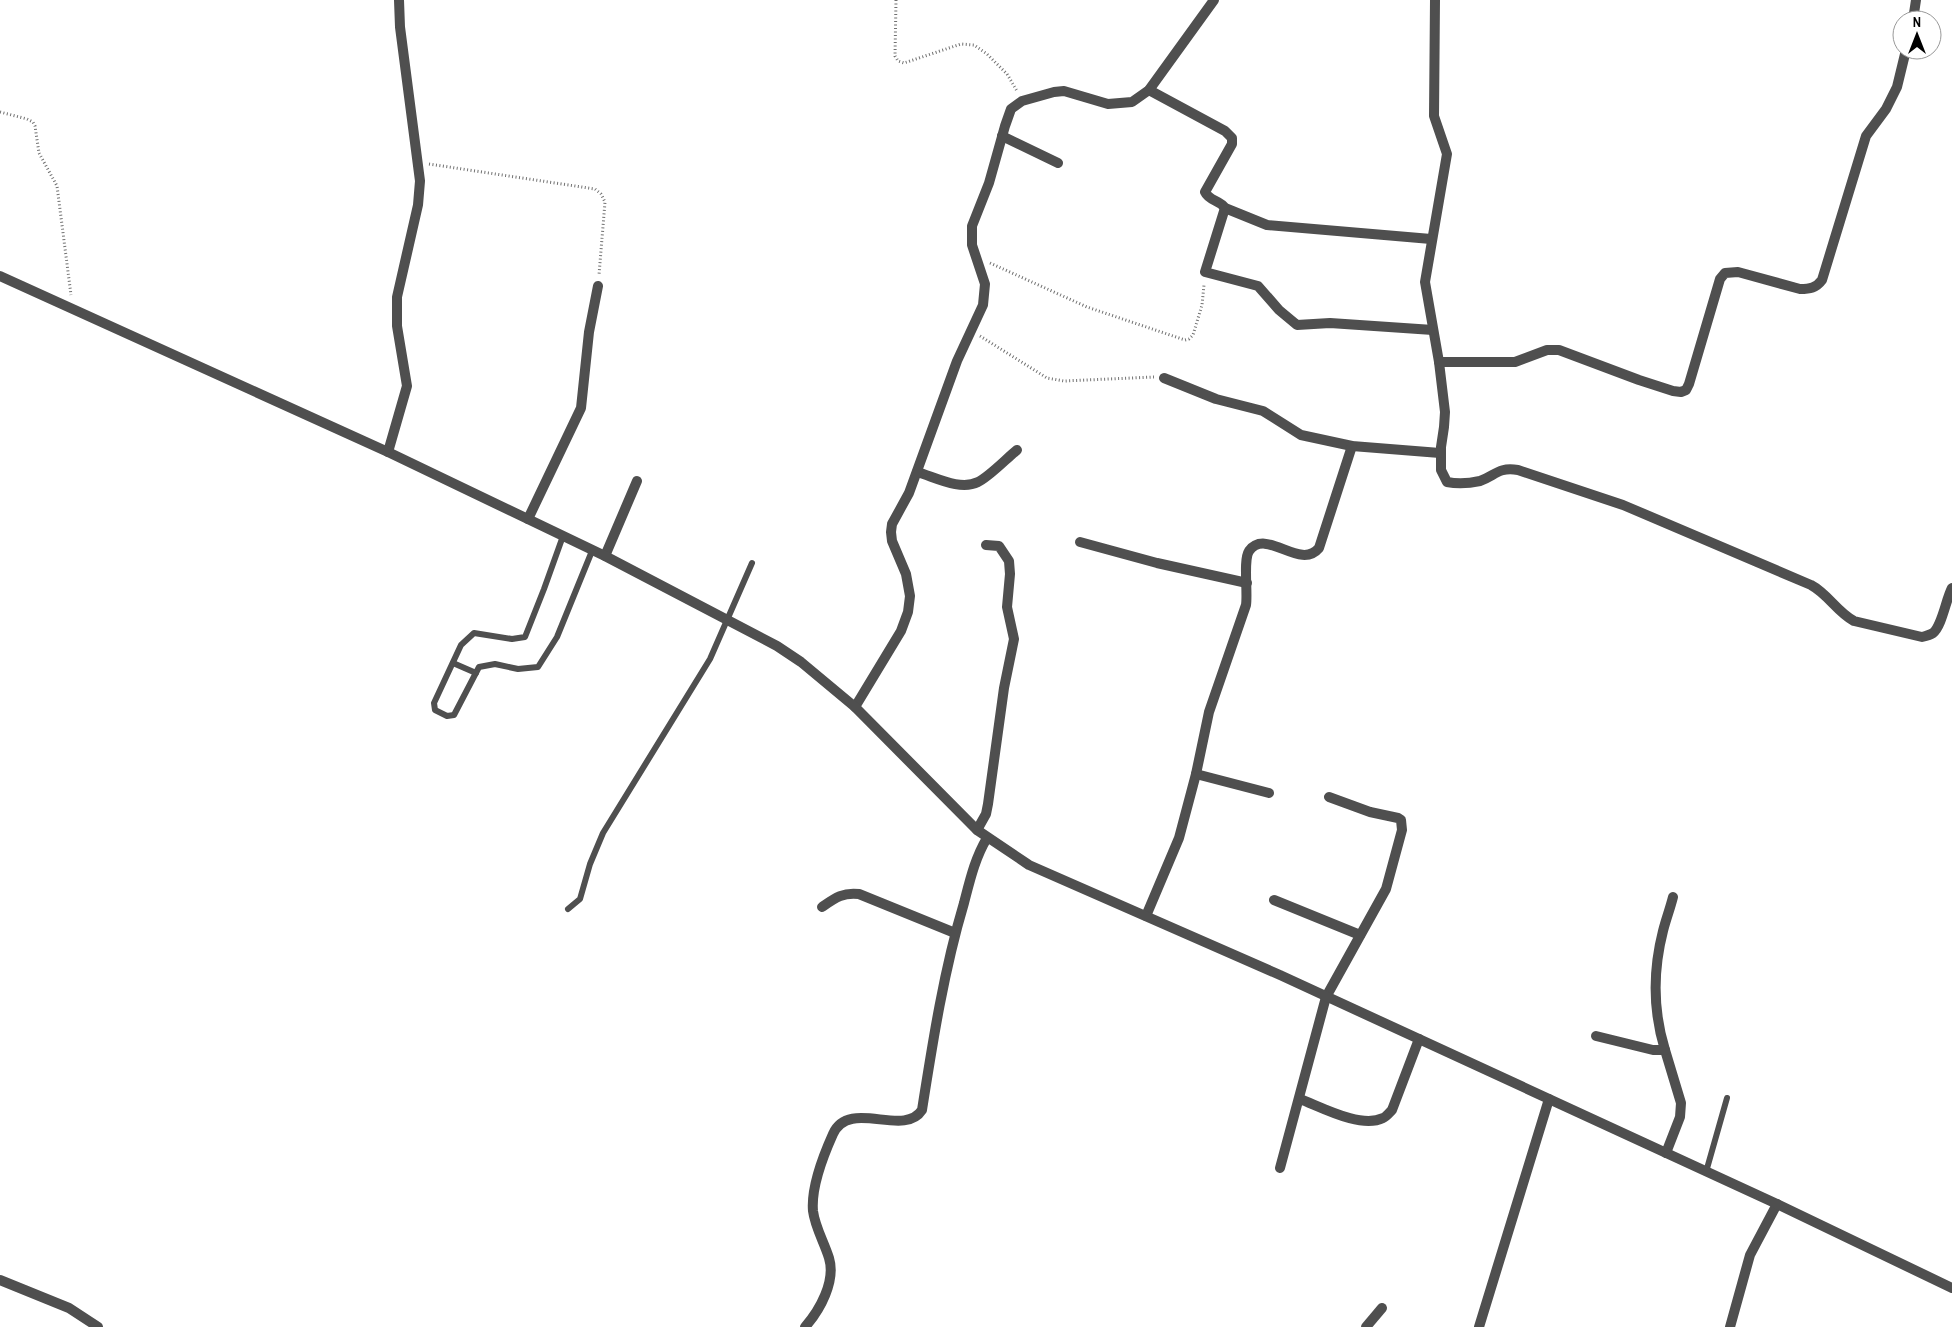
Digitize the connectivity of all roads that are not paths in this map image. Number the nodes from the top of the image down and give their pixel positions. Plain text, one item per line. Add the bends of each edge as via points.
1 (399, 0) edge
2 (1214, 0) edge
3 (1435, 0) edge
4 (1904, 60) edge
5 (1149, 90) junction
6 (1002, 136) junction
7 (1058, 163) dead end
8 (1224, 208) junction
9 (1431, 239) junction
10 (0, 276) edge
11 (598, 286) road end
12 (1433, 330) junction
13 (1439, 362) junction
14 (1164, 378) road end
15 (1352, 446) junction
16 (1017, 450) dead end
17 (388, 452) junction
18 (1440, 452) junction
19 (917, 472) junction
20 (637, 481) dead end
21 (528, 519) junction
22 (563, 536) junction
23 (1080, 542) dead end
24 (986, 545) dead end
25 (592, 551) junction
26 (605, 556) junction
27 (752, 563) dead end
28 (1247, 583) junction
29 (1952, 588) edge
30 (727, 620) junction
31 (453, 662) junction
32 (476, 673) junction
33 (855, 706) junction
34 (1196, 774) junction
35 (1269, 794) dead end
36 (1329, 798) dead end
37 (977, 830) junction
38 (987, 838) junction
39 (1673, 897) dead end
40 (1274, 900) dead end
41 (822, 907) dead end
42 (568, 909) dead end
43 (1146, 916) junction
44 (955, 933) junction
45 (1360, 935) junction
46 (1326, 997) junction
47 (1596, 1036) dead end
48 (1419, 1039) junction
49 (1665, 1050) junction
50 (1727, 1098) dead end
51 (1300, 1099) junction
52 (1549, 1099) junction
53 (1666, 1153) junction
54 (1280, 1168) dead end
55 (1706, 1172) junction
56 (1777, 1204) junction
57 (0, 1280) edge
58 (1952, 1288) edge
59 (1382, 1308) dead end
60 (98, 1327) edge
61 (805, 1327) edge
62 (1366, 1327) edge
63 (1479, 1327) edge
64 (1730, 1327) edge

1 - 17 street via 420,181 418,205 397,297 397,326 407,386
2 - 5 street
3 - 9 street via 1434,116 1447,154
4 - 13 street via 1897,87 1866,136 1822,280 1818,286 1800,289 1738,272 1725,273 1720,279 1686,390 1673,392 1559,350 1547,350 1515,362
5 - 6 street via 1132,102 1121,104 1108,104 1064,91 1022,101 1011,109
5 - 8 street via 1225,131 1232,138 1232,144 1205,192
6 - 7 street
6 - 19 street via 989,183 972,226 971,236 985,284 983,304 957,361
8 - 9 street via 1267,225
8 - 12 street via 1205,272 1258,286 1273,305 1298,325 1330,323
9 - 12 street via 1425,282
10 - 17 street
11 - 21 street via 589,332 581,408
12 - 13 street
13 - 18 street via 1445,412
14 - 15 street via 1216,399 1263,411 1301,435
15 - 18 street
15 - 28 street via 1316,552 1305,556 1260,544 1249,551
16 - 19 street via 979,482 970,485
17 - 21 street
18 - 29 street via 1441,470 1447,482 1480,480 1508,468 1623,505 1819,589 1854,621 1922,637 1932,634 1937,629
19 - 33 street via 891,532 906,574 910,596 908,612 901,631
20 - 26 street
21 - 22 street
22 - 25 street
22 - 31 lane via 524,637 512,639 474,633 461,645
23 - 28 street
24 - 37 street via 999,546 1009,561 1007,607 1014,639 988,804
25 - 26 street
25 - 32 lane via 557,637 538,666 518,669 495,664 479,667
26 - 30 street
27 - 30 lane
28 - 34 street via 1246,605 1209,712
30 - 33 street via 801,662
30 - 42 lane via 710,659 603,833 580,899
31 - 32 lane
31 - 32 lane via 434,702 435,710 447,716 454,715
33 - 37 street
34 - 35 street
34 - 43 street via 1179,838
36 - 45 street via 1398,818 1402,824 1390,878
37 - 38 street
38 - 43 street via 1029,865
38 - 44 street via 977,855
39 - 49 street via 1656,969 1658,1027
40 - 45 street
41 - 44 street via 839,896 860,894
43 - 46 street
44 - 61 street via 934,1029 922,1110 905,1120 846,1120 834,1132 813,1200 816,1226 831,1272 818,1308
45 - 46 street
46 - 48 street
46 - 51 street
47 - 49 street
48 - 51 street via 1392,1110 1383,1118 1366,1121 1350,1118
48 - 52 street
49 - 53 street via 1681,1103 1680,1117
50 - 55 lane
51 - 54 street
52 - 53 street
52 - 63 street
53 - 55 street
55 - 56 street
56 - 58 street
56 - 64 street via 1750,1255
57 - 60 street via 70,1308
59 - 62 street

